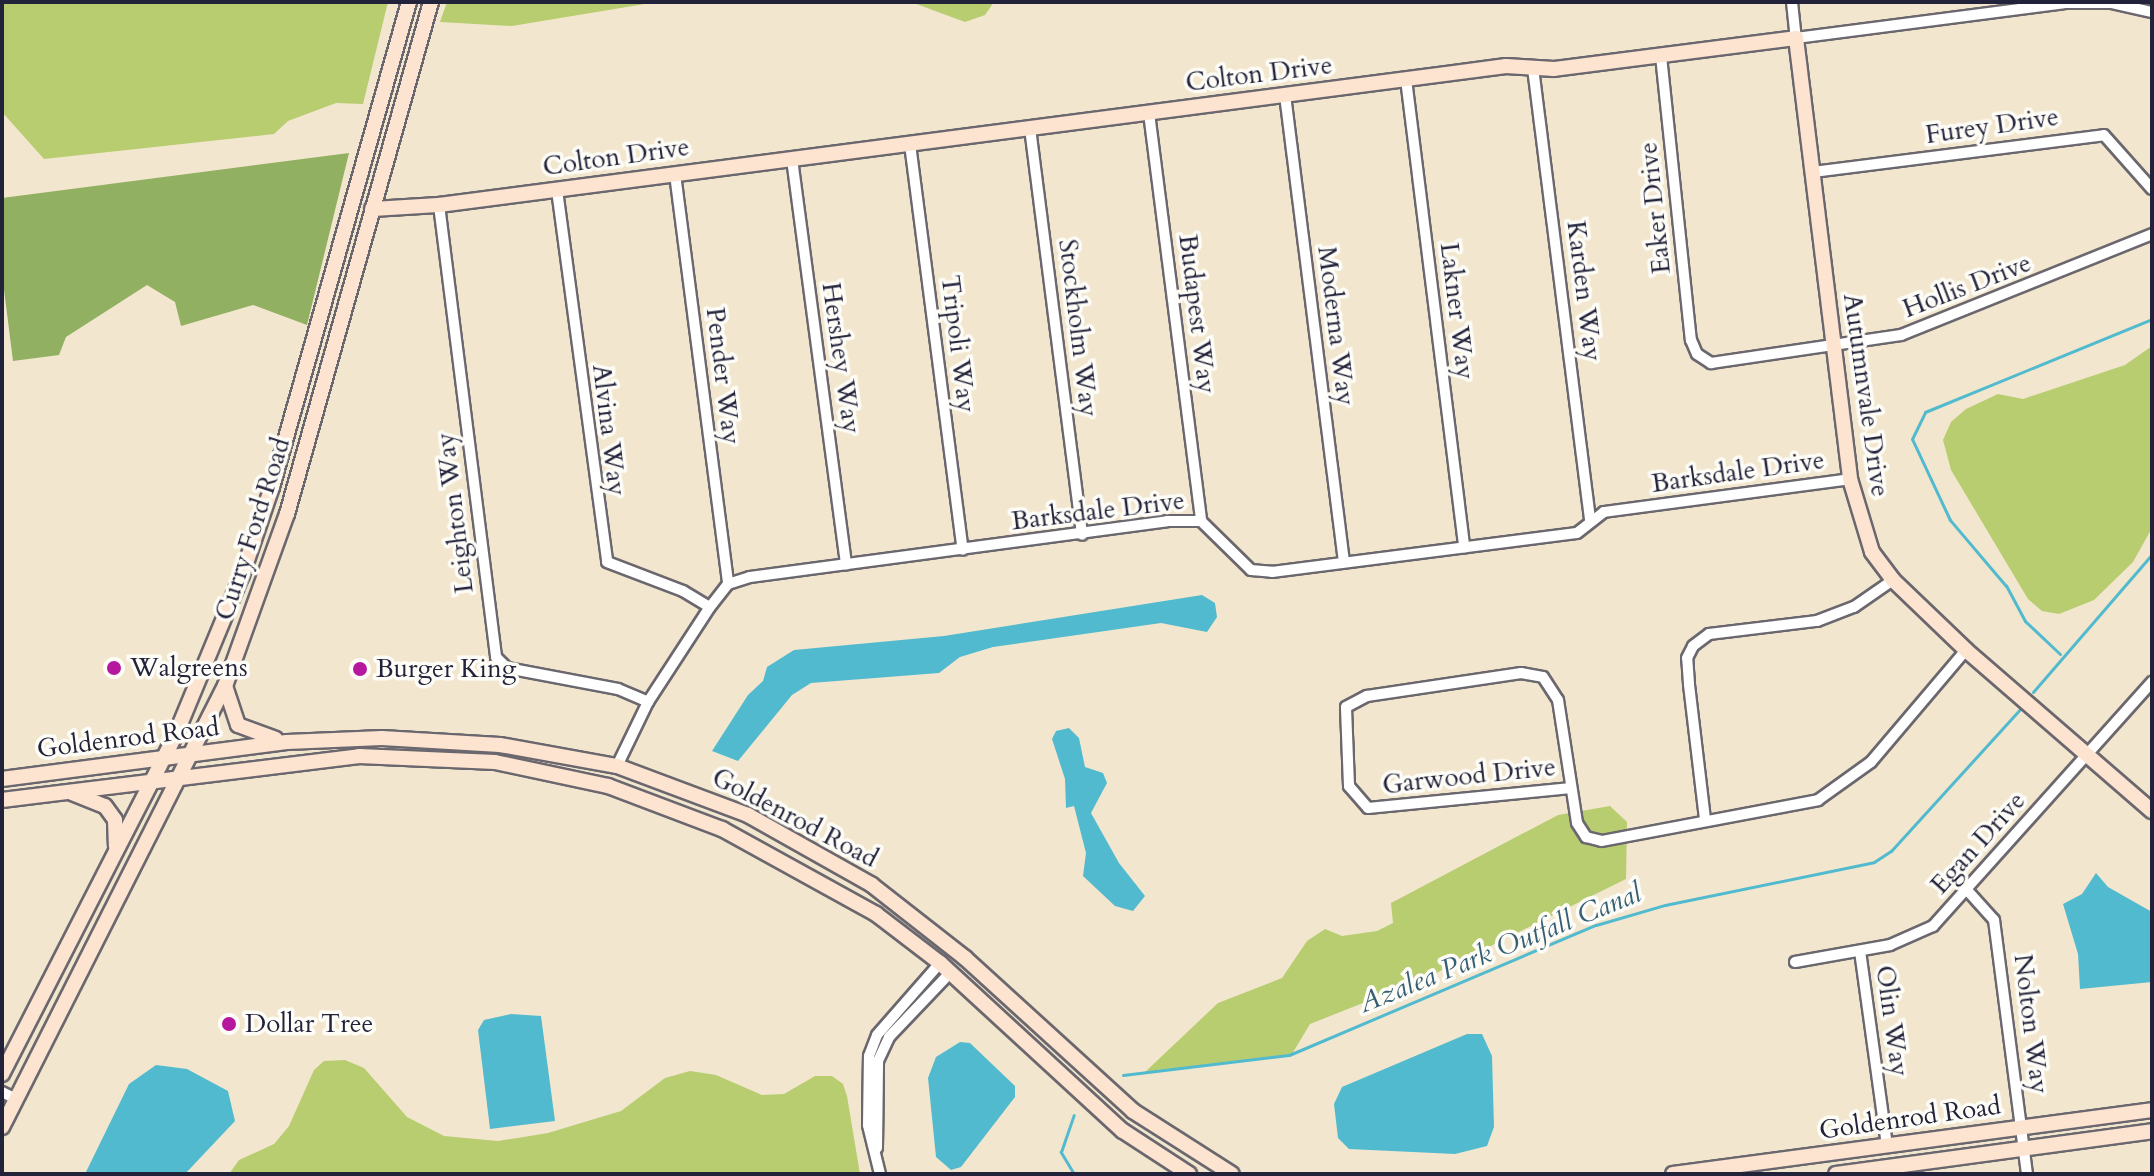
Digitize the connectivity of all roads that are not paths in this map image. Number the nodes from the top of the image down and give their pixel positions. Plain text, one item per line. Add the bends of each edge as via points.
1 (409, 2) edge
2 (417, 2) edge
3 (431, 2) edge
4 (1792, 4) edge
5 (2152, 12) edge
6 (1788, 38) junction
7 (1661, 56) junction
8 (1533, 68) junction
9 (1406, 79) junction
10 (1285, 95) junction
11 (1149, 113) junction
12 (1030, 128) junction
13 (910, 144) junction
14 (792, 159) junction
15 (1813, 172) junction
16 (675, 174) junction
17 (2152, 189) edge
18 (557, 190) junction
19 (439, 205) junction
20 (372, 209) junction
21 (349, 216) junction
22 (2152, 234) edge
23 (1835, 346) junction
24 (1697, 354) joint
25 (313, 419) junction
26 (1850, 479) junction
27 (1201, 521) junction
28 (1590, 521) junction
29 (1082, 535) junction
30 (1464, 547) junction
31 (963, 550) junction
32 (1344, 562) junction
33 (846, 564) junction
34 (1893, 580) junction
35 (728, 584) junction
36 (710, 607) junction
37 (1966, 650) junction
38 (2152, 682) edge
39 (225, 686) junction
40 (648, 702) junction
41 (287, 742) junction
42 (2087, 753) junction
43 (193, 754) junction
44 (164, 757) junction
45 (617, 766) junction
46 (550, 771) junction
47 (182, 775) junction
48 (2, 779) edge
49 (153, 779) junction
50 (1571, 788) junction
51 (67, 791) junction
52 (695, 792) junction
53 (633, 795) junction
54 (2, 800) edge
55 (2152, 811) edge
56 (1705, 819) junction
57 (115, 851) junction
58 (1967, 890) junction
59 (905, 935) junction
60 (1860, 951) junction
61 (965, 958) junction
62 (1795, 962) dead end
63 (945, 968) junction
64 (998, 989) junction
65 (2, 1074) edge
66 (2, 1092) edge
67 (16, 1099) junction
68 (2152, 1110) edge
69 (2, 1127) edge
70 (2023, 1127) junction
71 (2152, 1131) edge
72 (1887, 1146) junction
73 (2024, 1148) junction
74 (1723, 1171) edge
75 (880, 1174) edge
76 (1189, 1174) edge
77 (1232, 1174) edge
78 (1673, 1174) edge
79 (1836, 1174) edge
80 (2027, 1174) edge

1 - 21 main road, Curry Ford Road
2 - 20 main road via 367,182
3 - 20 main road, Curry Ford Road
4 - 6 street, Autumnvale Drive
5 - 6 street, Colton Drive via 2112,3 2064,3
6 - 7 main road, Colton Drive
6 - 15 main road, Autumnvale Drive
7 - 8 main road, Colton Drive
7 - 24 street, Eaker Drive
8 - 9 main road, Colton Drive
8 - 28 street, Karden Way
9 - 10 main road, Colton Drive
9 - 30 street, Lakner Way
10 - 11 main road, Colton Drive
10 - 32 street, Moderna Way
11 - 12 main road, Colton Drive
11 - 27 street, Budapest Way
12 - 13 main road, Colton Drive
12 - 29 street, Stockholm Way
13 - 14 main road, Colton Drive
13 - 31 street, Tripoli Way
14 - 16 main road, Colton Drive
14 - 33 street, Hershey Way
15 - 17 street, Furey Drive via 2104,135
15 - 23 main road, Autumnvale Drive
16 - 18 main road, Colton Drive
16 - 35 street, Pender Way
18 - 19 main road, Colton Drive
18 - 36 street, Alvina Way via 607,562
19 - 20 main road, Colton Drive
19 - 40 street, Leighton Way via 496,657 507,668 618,689
20 - 25 main road, Curry Ford Road
21 - 25 main road via 358,230 313,396
21 - 44 main road, Curry Ford Road via 262,517
22 - 23 street, Hollis Drive via 1916,330
23 - 24 street, Hollis Drive via 1711,363
23 - 26 main road, Autumnvale Drive
25 - 39 main road, Curry Ford Road via 274,557
26 - 28 street, Barksdale Drive via 1604,512
26 - 34 main road, Autumnvale Drive via 1872,552
27 - 29 street, Barksdale Drive
27 - 32 street, Barksdale Drive via 1251,570
28 - 30 street, Barksdale Drive via 1577,533
29 - 31 street, Barksdale Drive
30 - 32 street, Barksdale Drive
31 - 33 street, Barksdale Drive
33 - 35 street, Barksdale Drive
34 - 37 main road, Autumnvale Drive
34 - 56 street via 1854,607 1817,621 1709,634 1693,646 1687,658
35 - 36 street
36 - 40 street
37 - 42 main road, Autumnvale Drive
37 - 56 street, Garwood Drive via 1871,762 1843,787 1818,800
38 - 42 street, Egan Drive
39 - 41 main road via 238,725
39 - 43 main road, Curry Ford Road
40 - 45 street
41 - 43 main road, Goldenrod Road
41 - 45 main road, Goldenrod Road via 453,740
42 - 55 main road, Autumnvale Drive
42 - 58 street, Egan Drive
43 - 44 main road, Goldenrod Road
43 - 47 main road, Curry Ford Road
44 - 48 main road, Goldenrod Road
44 - 49 main road, Curry Ford Road
45 - 46 main road via 603,774
45 - 52 main road, Goldenrod Road
46 - 47 main road, Goldenrod Road via 480,761 359,756
46 - 53 main road, Goldenrod Road
47 - 49 main road, Goldenrod Road
47 - 67 main road, Curry Ford Road
49 - 51 main road, Goldenrod Road
49 - 57 main road, Curry Ford Road
50 - 50 street, Garwood Drive via 1368,808 1349,786 1346,707 1367,696 1521,673 1543,677 1558,700
50 - 56 street, Garwood Drive via 1577,823 1593,840
51 - 54 main road, Goldenrod Road
51 - 57 main road via 105,806 115,820
52 - 53 main road via 650,786
52 - 61 main road, Goldenrod Road via 772,827 872,885
53 - 59 main road, Goldenrod Road via 722,829 828,883
57 - 65 main road, Curry Ford Road
58 - 60 street, Egan Drive via 1933,926 1890,945
58 - 70 street, Nolton Way via 1994,920
59 - 61 main road
59 - 63 main road, Goldenrod Road
60 - 62 street, Egan Drive
60 - 72 street, Olin Way
61 - 64 main road, Goldenrod Road
63 - 64 main road via 964,967
63 - 75 street via 877,1035 869,1056 868,1125
63 - 76 main road, Goldenrod Road via 1123,1131
64 - 77 main road, Goldenrod Road via 1133,1111
66 - 67 street
67 - 69 main road, Curry Ford Road
68 - 70 main road, Goldenrod Road
70 - 72 main road, Goldenrod Road
70 - 73 street, Nolton Way
71 - 73 main road, Goldenrod Road
72 - 74 main road, Goldenrod Road
73 - 79 main road, Goldenrod Road
73 - 80 street, Nolton Way
74 - 78 main road, Goldenrod Road

